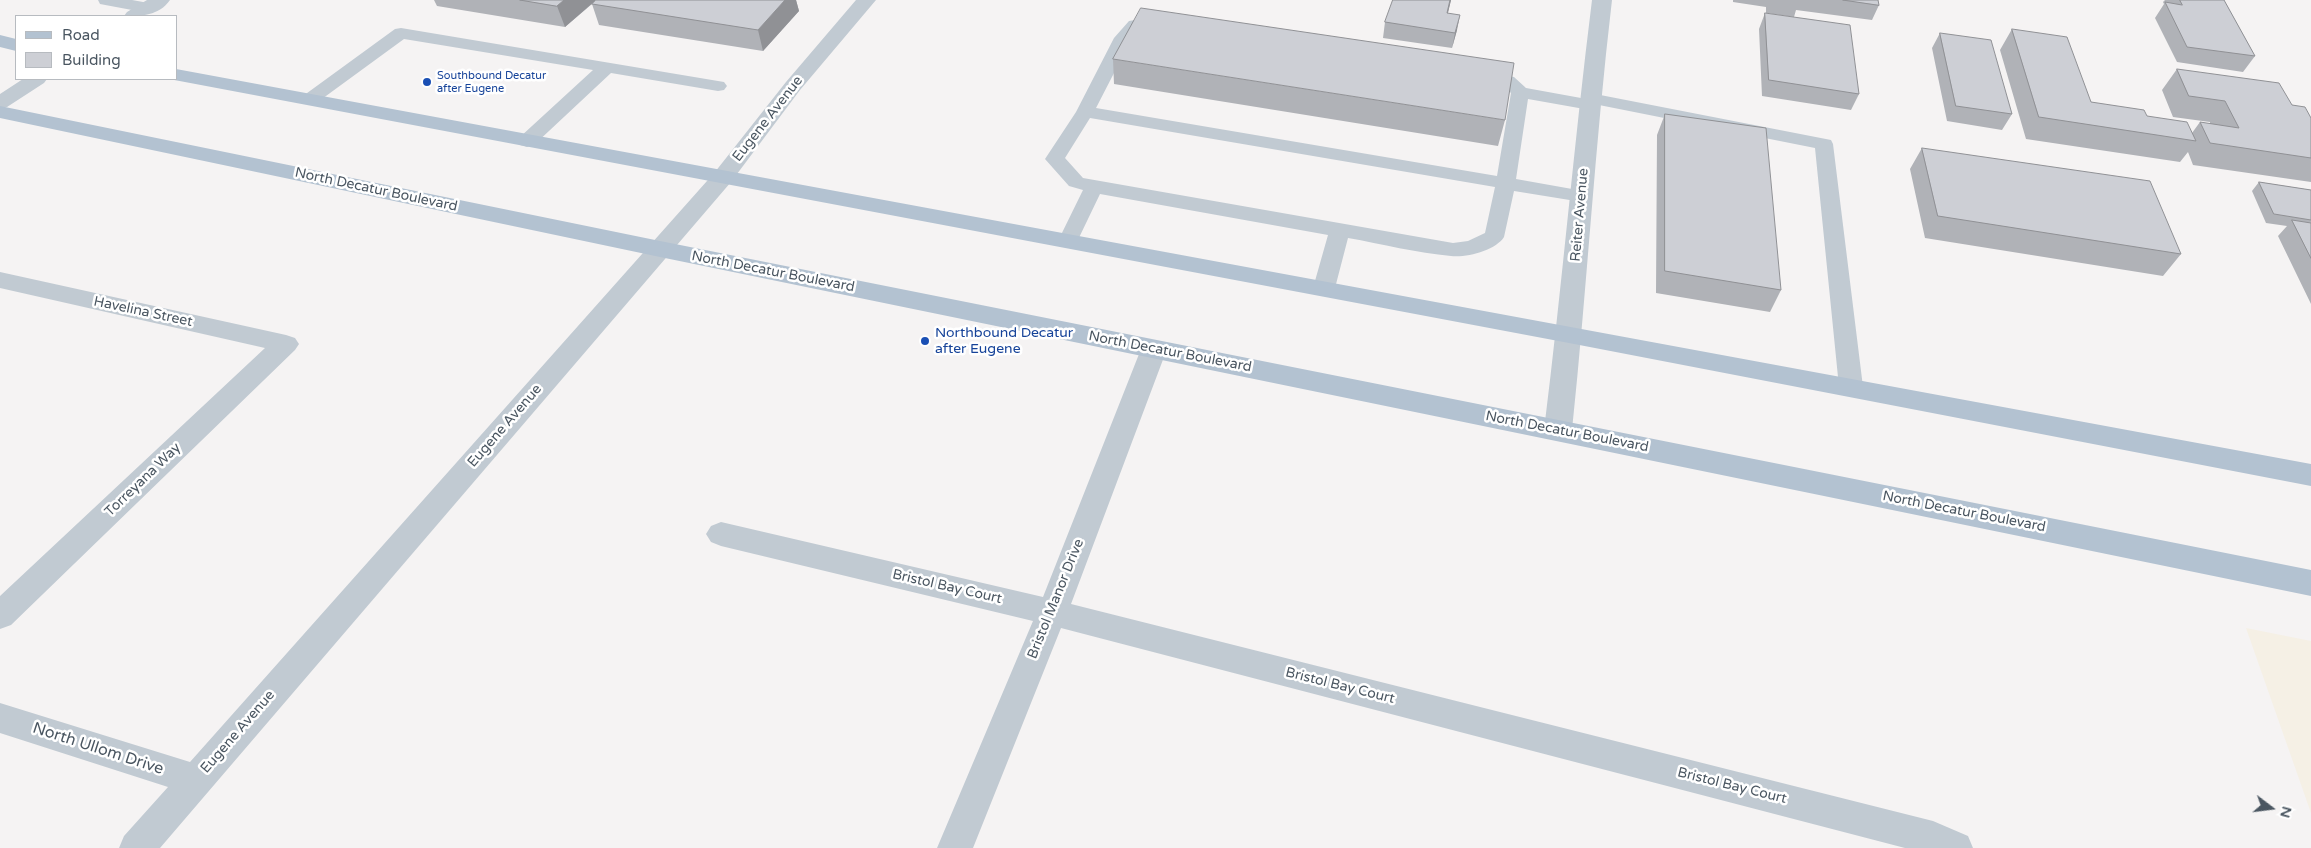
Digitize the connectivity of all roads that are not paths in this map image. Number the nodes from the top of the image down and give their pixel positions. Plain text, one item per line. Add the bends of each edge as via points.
1 (106, 0) edge
2 (866, 0) edge
3 (1602, 0) edge
4 (148, 8) edge
5 (0, 42) edge
6 (15, 44) edge
7 (607, 67) junction
8 (178, 75) edge
9 (35, 80) edge
10 (718, 86) dead end
11 (1520, 92) junction
12 (309, 100) junction
13 (1590, 101) junction
14 (0, 103) edge
15 (0, 112) edge
16 (1085, 112) junction
17 (527, 141) junction
18 (723, 177) junction
19 (1506, 182) junction
20 (1094, 187) junction
21 (1582, 196) junction
22 (1339, 232) junction
23 (1068, 241) junction
24 (660, 249) junction
25 (0, 280) edge
26 (1324, 288) junction
27 (1569, 334) junction
28 (286, 344) joint
29 (1154, 349) junction
30 (1851, 387) junction
31 (1558, 430) junction
32 (2311, 475) edge
33 (721, 534) dead end
34 (2311, 583) edge
35 (1052, 612) junction
36 (0, 616) edge
37 (0, 718) edge
38 (196, 780) junction
39 (137, 848) edge
40 (955, 848) edge
41 (1955, 848) edge

1 - 4 lane
2 - 18 street, Eugene Avenue via 793,86
3 - 13 street, Reiter Avenue
5 - 6 main road
7 - 10 lane
7 - 12 lane via 401,33
7 - 17 lane
8 - 12 main road
9 - 14 street
11 - 13 lane
11 - 16 lane via 1508,81 1485,75 1135,25 1123,38
11 - 19 lane
12 - 17 main road
13 - 21 street, Reiter Avenue
13 - 30 lane via 1824,144
15 - 24 main road, North Decatur Boulevard
16 - 19 lane
16 - 20 lane via 1055,159 1076,182
17 - 18 main road
18 - 23 main road
18 - 24 street, Eugene Avenue
19 - 21 lane
19 - 22 lane via 1494,237 1474,247 1453,250
20 - 22 lane
20 - 23 lane
21 - 27 street, Reiter Avenue
22 - 26 lane
23 - 26 main road
24 - 29 main road, North Decatur Boulevard
24 - 38 street, Eugene Avenue
25 - 28 street, Havelina Street
26 - 27 main road
27 - 30 main road
27 - 31 street, Reiter Avenue
28 - 36 street, Torreyana Way
29 - 31 main road, North Decatur Boulevard
29 - 35 street, Bristol Manor Drive
30 - 32 main road
31 - 34 main road, North Decatur Boulevard
33 - 35 street, Bristol Bay Court
35 - 40 street, Bristol Manor Drive
35 - 41 street, Bristol Bay Court via 1933,838
37 - 38 street, North Ullom Drive
38 - 39 street, Eugene Avenue

